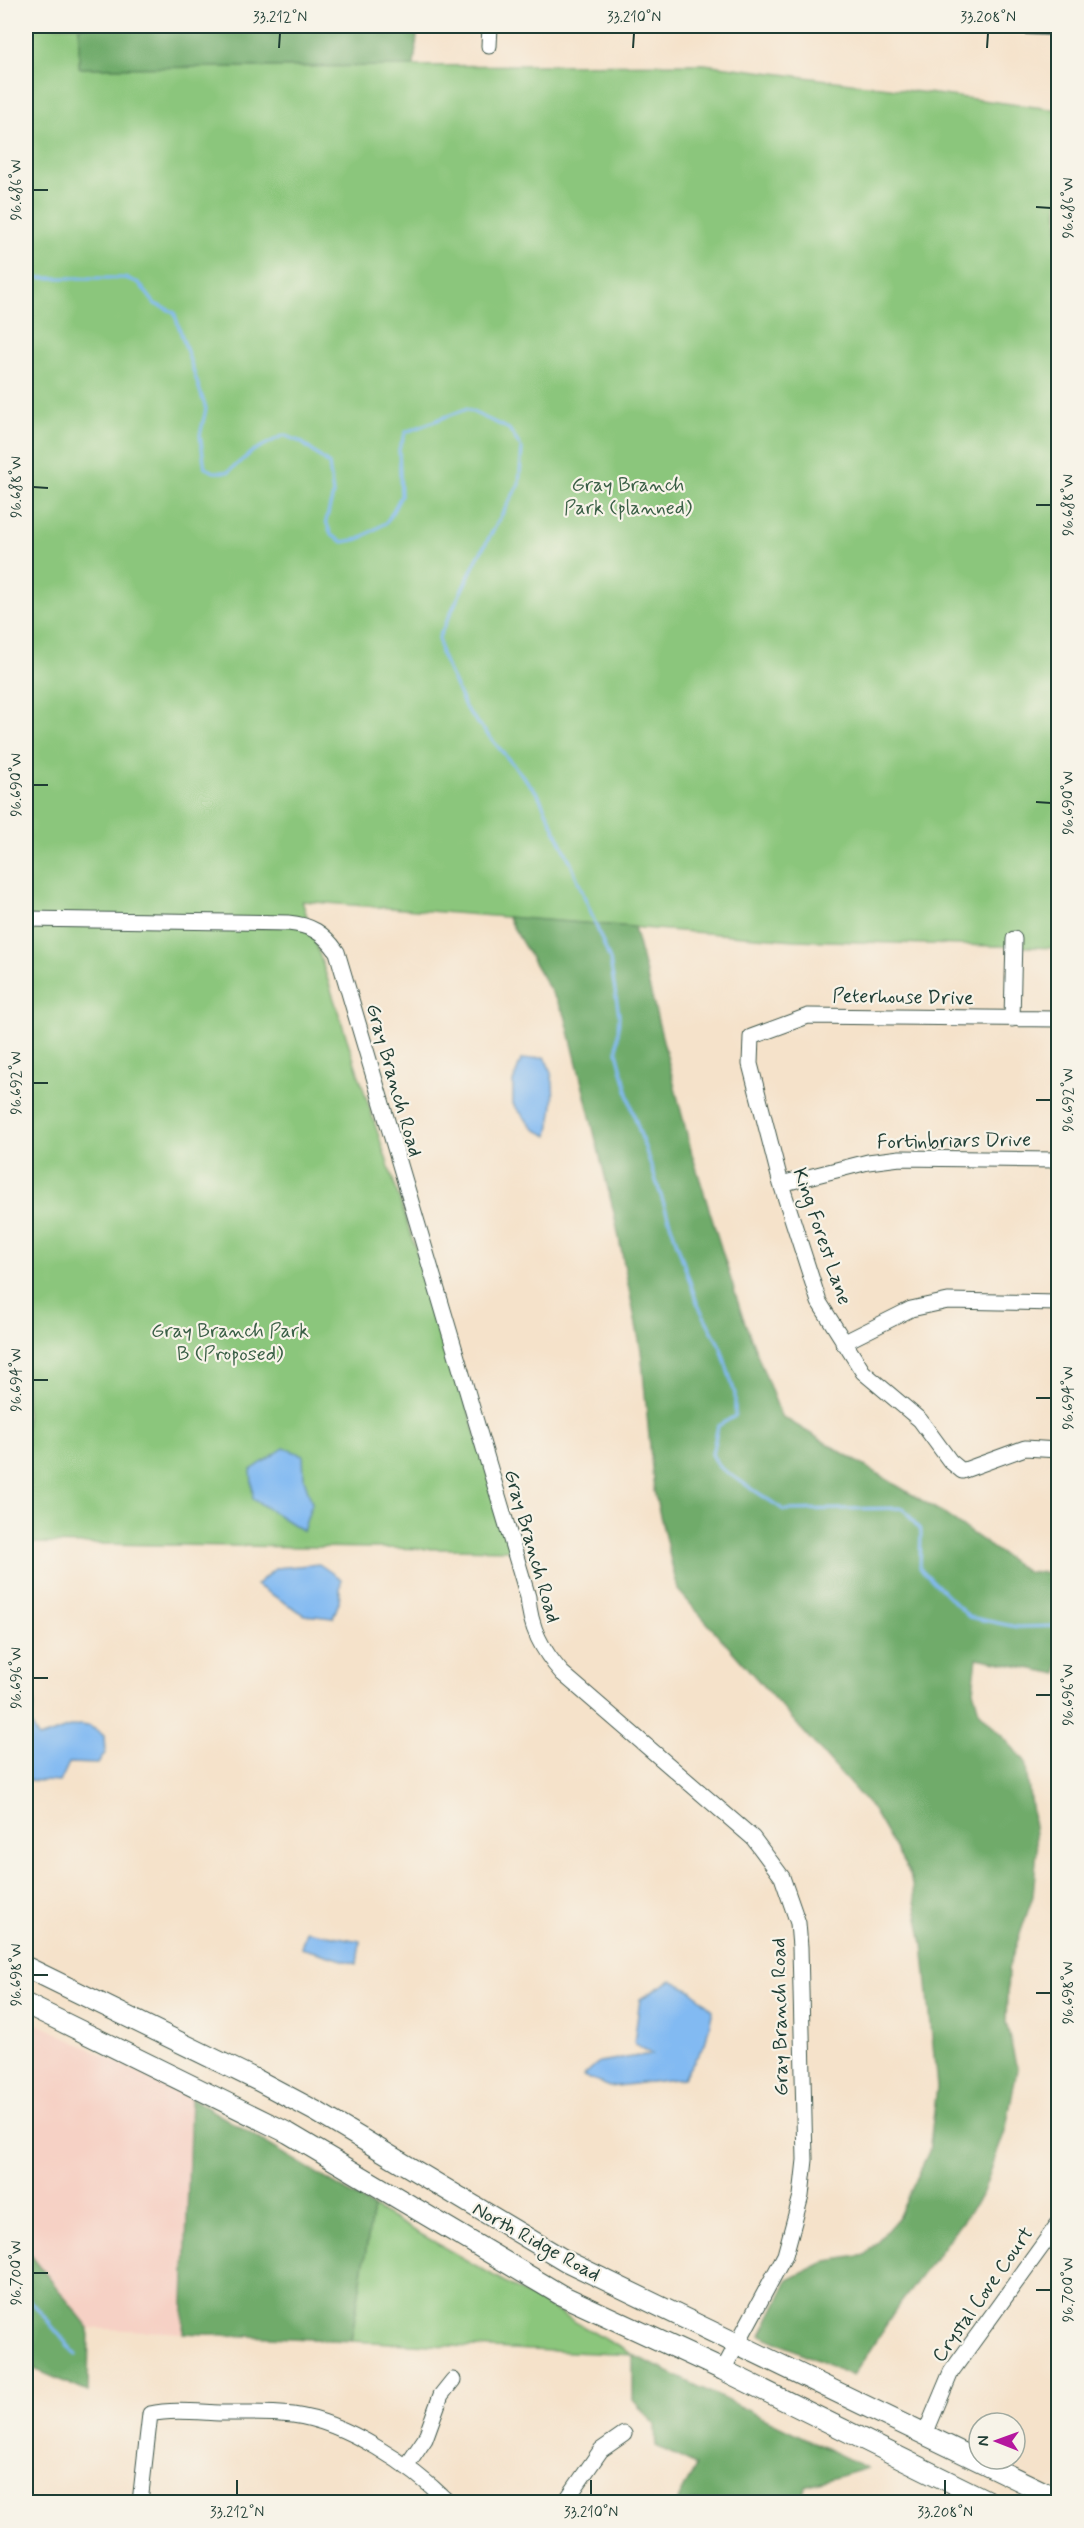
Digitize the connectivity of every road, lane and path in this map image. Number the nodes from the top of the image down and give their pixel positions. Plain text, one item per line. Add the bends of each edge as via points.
1 (490, 26) edge
2 (1012, 26) edge
3 (1059, 28) edge
4 (489, 46) dead end
5 (26, 919) edge
6 (1014, 939) dead end
7 (1012, 1018) junction
8 (1059, 1019) edge
9 (751, 1037) joint
10 (1059, 1160) edge
11 (781, 1184) junction
12 (1059, 1303) edge
13 (843, 1343) junction
14 (1059, 1450) edge
15 (26, 1967) edge
16 (26, 2004) edge
17 (1059, 2224) edge
18 (737, 2343) junction
19 (723, 2370) junction
20 (453, 2380) dead end
21 (624, 2434) dead end
22 (925, 2434) junction
23 (406, 2467) junction
24 (1059, 2499) edge
25 (140, 2502) edge
26 (448, 2502) edge
27 (565, 2502) edge
28 (990, 2502) edge

1 - 4 street
2 - 3 street
5 - 18 street, Gray Branch Road via 301,924 322,934 337,952 535,1633 562,1673 753,1838 782,1877 792,1899 800,1947 805,2160 801,2196 785,2255
6 - 7 street
7 - 8 street, Peterhouse Drive
7 - 9 street, Peterhouse Drive via 808,1016
9 - 11 street, King Forest Lane via 750,1064
10 - 11 street, Fortinbriars Drive via 900,1158
11 - 13 street, King Forest Lane via 819,1302
12 - 13 street via 948,1300 911,1309
13 - 14 street, King Forest Lane via 863,1372 920,1420 962,1471 1025,1448
15 - 18 main road, North Ridge Road via 259,2081 566,2261
16 - 19 main road, North Ridge Road via 288,2133 561,2295
17 - 22 street, Crystal Cove Court via 951,2372
18 - 19 street, Gray Branch Road
18 - 22 main road, North Ridge Road
19 - 28 main road, North Ridge Road
20 - 23 street via 441,2395 425,2439
21 - 27 street via 601,2450
22 - 24 main road, North Ridge Road
23 - 25 street via 349,2434 307,2418 213,2412 150,2414
23 - 26 street

